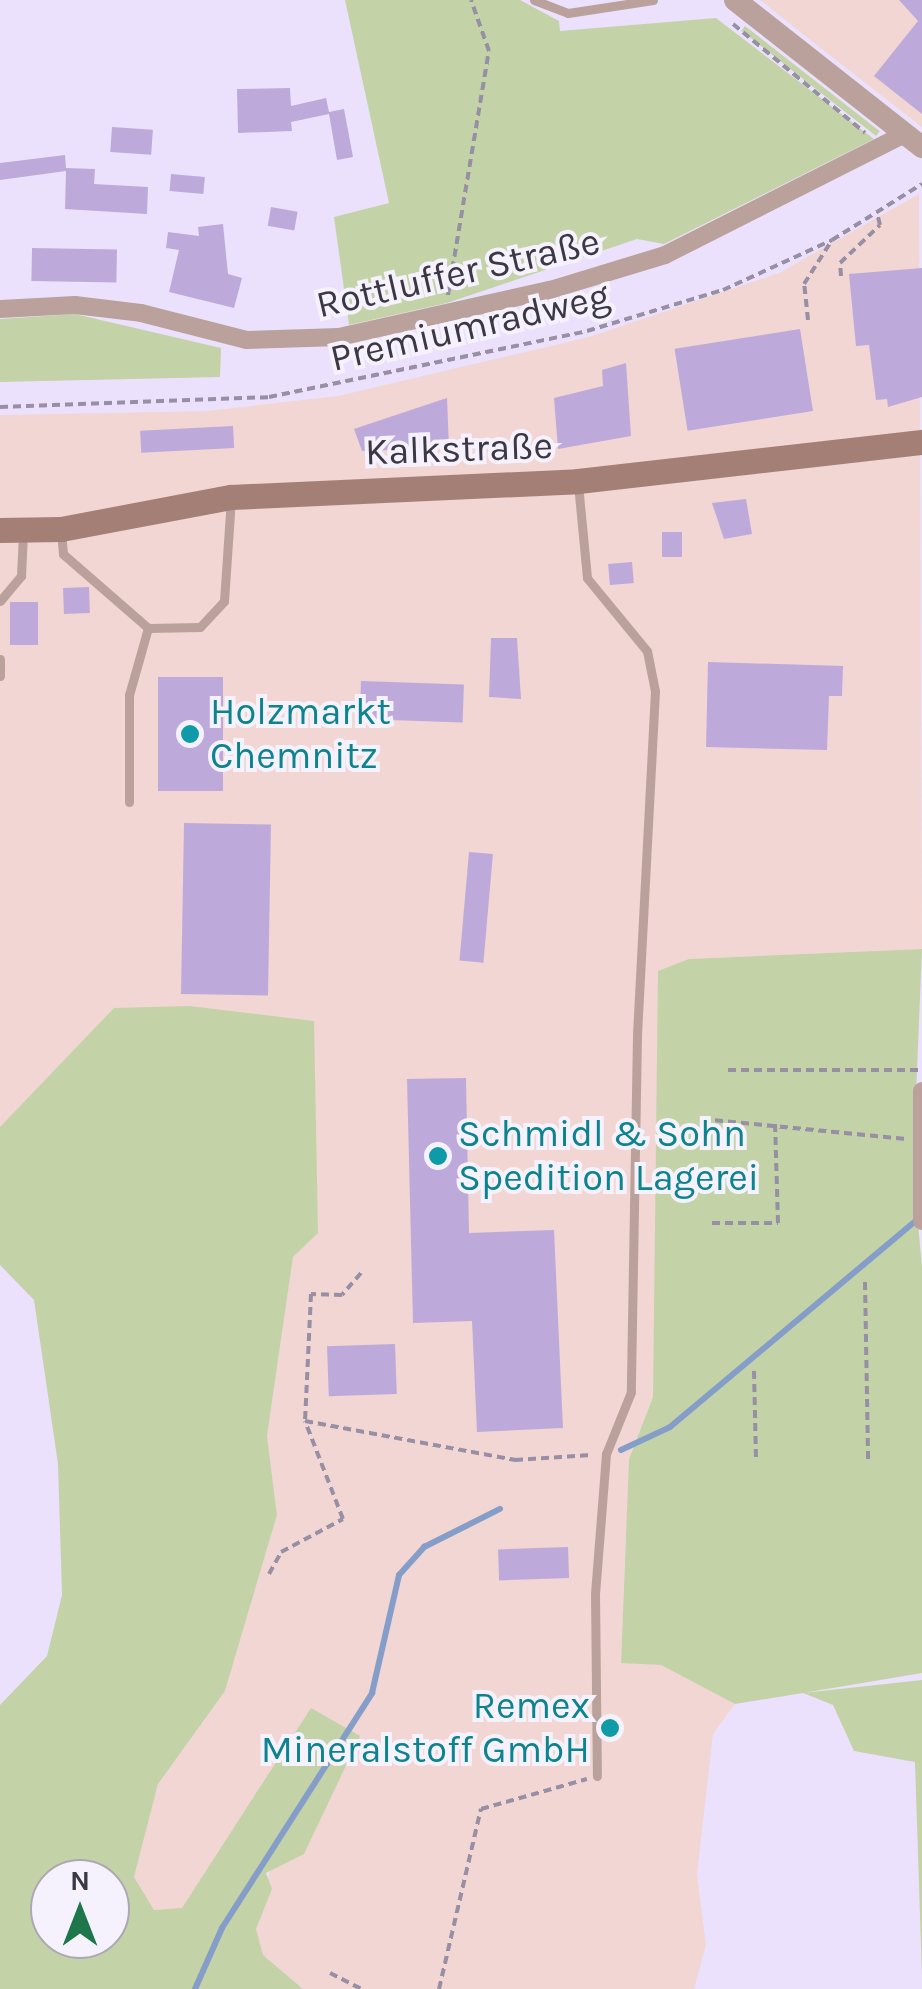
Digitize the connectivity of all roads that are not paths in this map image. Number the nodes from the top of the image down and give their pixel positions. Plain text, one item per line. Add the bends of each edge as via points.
1 (534, 0) edge
2 (653, 0) edge
3 (739, 4) edge
4 (907, 140) edge
5 (0, 309) edge
6 (922, 442) edge
7 (578, 482) junction
8 (232, 497) junction
9 (60, 529) junction
10 (11, 530) edge
11 (0, 600) edge
12 (148, 628) junction
13 (0, 659) edge
14 (0, 676) edge
15 (129, 802) dead end
16 (922, 1091) edge
17 (920, 1141) edge
18 (920, 1216) edge
19 (597, 1776) road end

1 - 2 lane via 568,13
3 - 4 street
4 - 5 street, Rottluffer Straße via 664,255 445,314 290,343 75,305
6 - 7 main road, Kalkstraße
7 - 8 main road, Kalkstraße
7 - 19 lane via 588,578 647,652 655,691 637,1036 632,1392 606,1454 595,1593
8 - 9 main road, Kalkstraße
8 - 12 lane via 224,601 200,627
9 - 10 main road, Kalkstraße
9 - 12 lane via 63,554
10 - 11 lane via 21,576
12 - 15 lane via 130,694
13 - 14 lane
16 - 17 street
17 - 18 street

